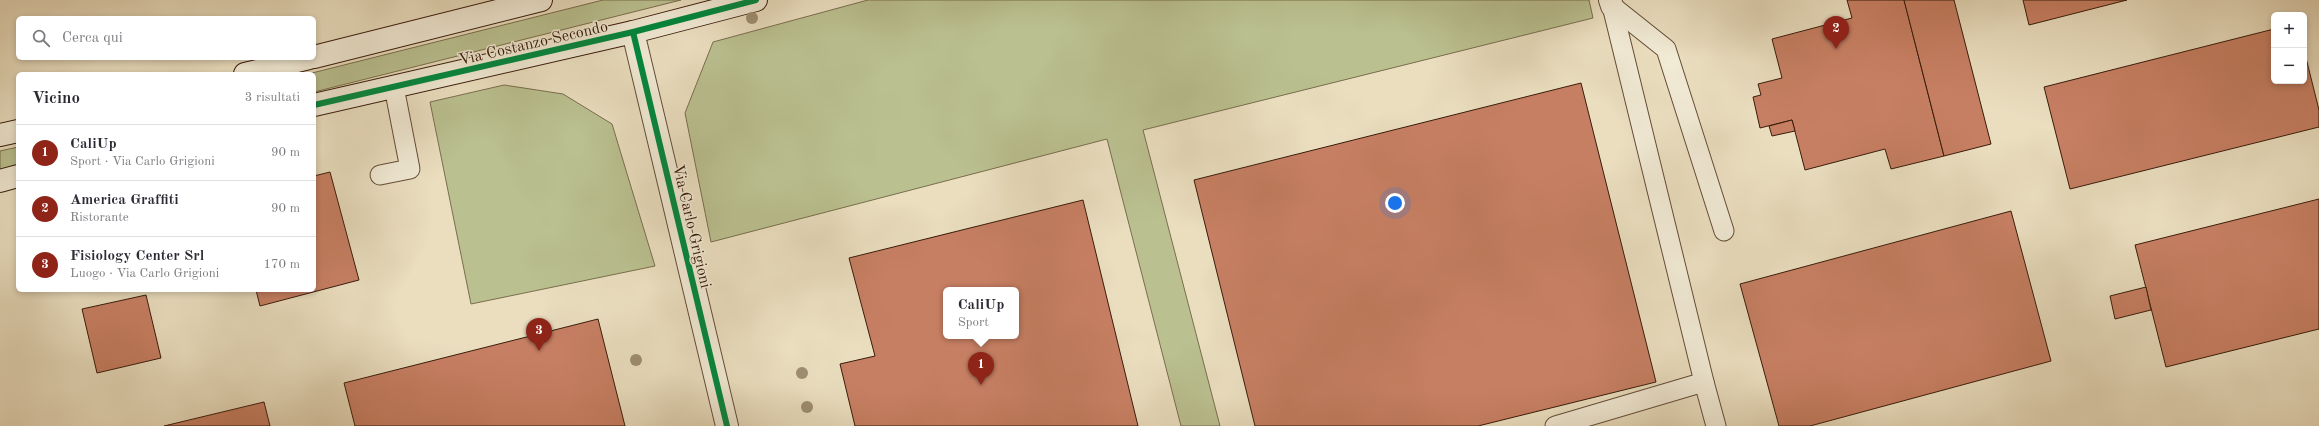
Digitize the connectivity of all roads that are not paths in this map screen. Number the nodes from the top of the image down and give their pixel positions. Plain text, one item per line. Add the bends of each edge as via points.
1 (541, 0) edge
2 (756, 0) edge
3 (1611, 3) edge
4 (633, 32) junction
5 (316, 56) edge
6 (301, 60) edge
7 (253, 72) edge
8 (394, 87) junction
9 (316, 105) edge
10 (16, 131) edge
11 (0, 135) edge
12 (380, 175) dead end
13 (16, 177) edge
14 (0, 181) edge
15 (1724, 231) dead end
16 (1704, 382) junction
17 (727, 426) edge
18 (1555, 426) edge
19 (1716, 426) edge

1 - 5 street
2 - 4 street, Via Costanzo Secondo
3 - 15 lane via 1666,49
3 - 16 lane
4 - 8 street, Via Costanzo Secondo
4 - 17 street, Via Carlo Grigioni
6 - 7 street
8 - 9 street, Via Costanzo Secondo
8 - 12 lane via 410,169
10 - 11 street
13 - 14 street
16 - 18 lane
16 - 19 lane

